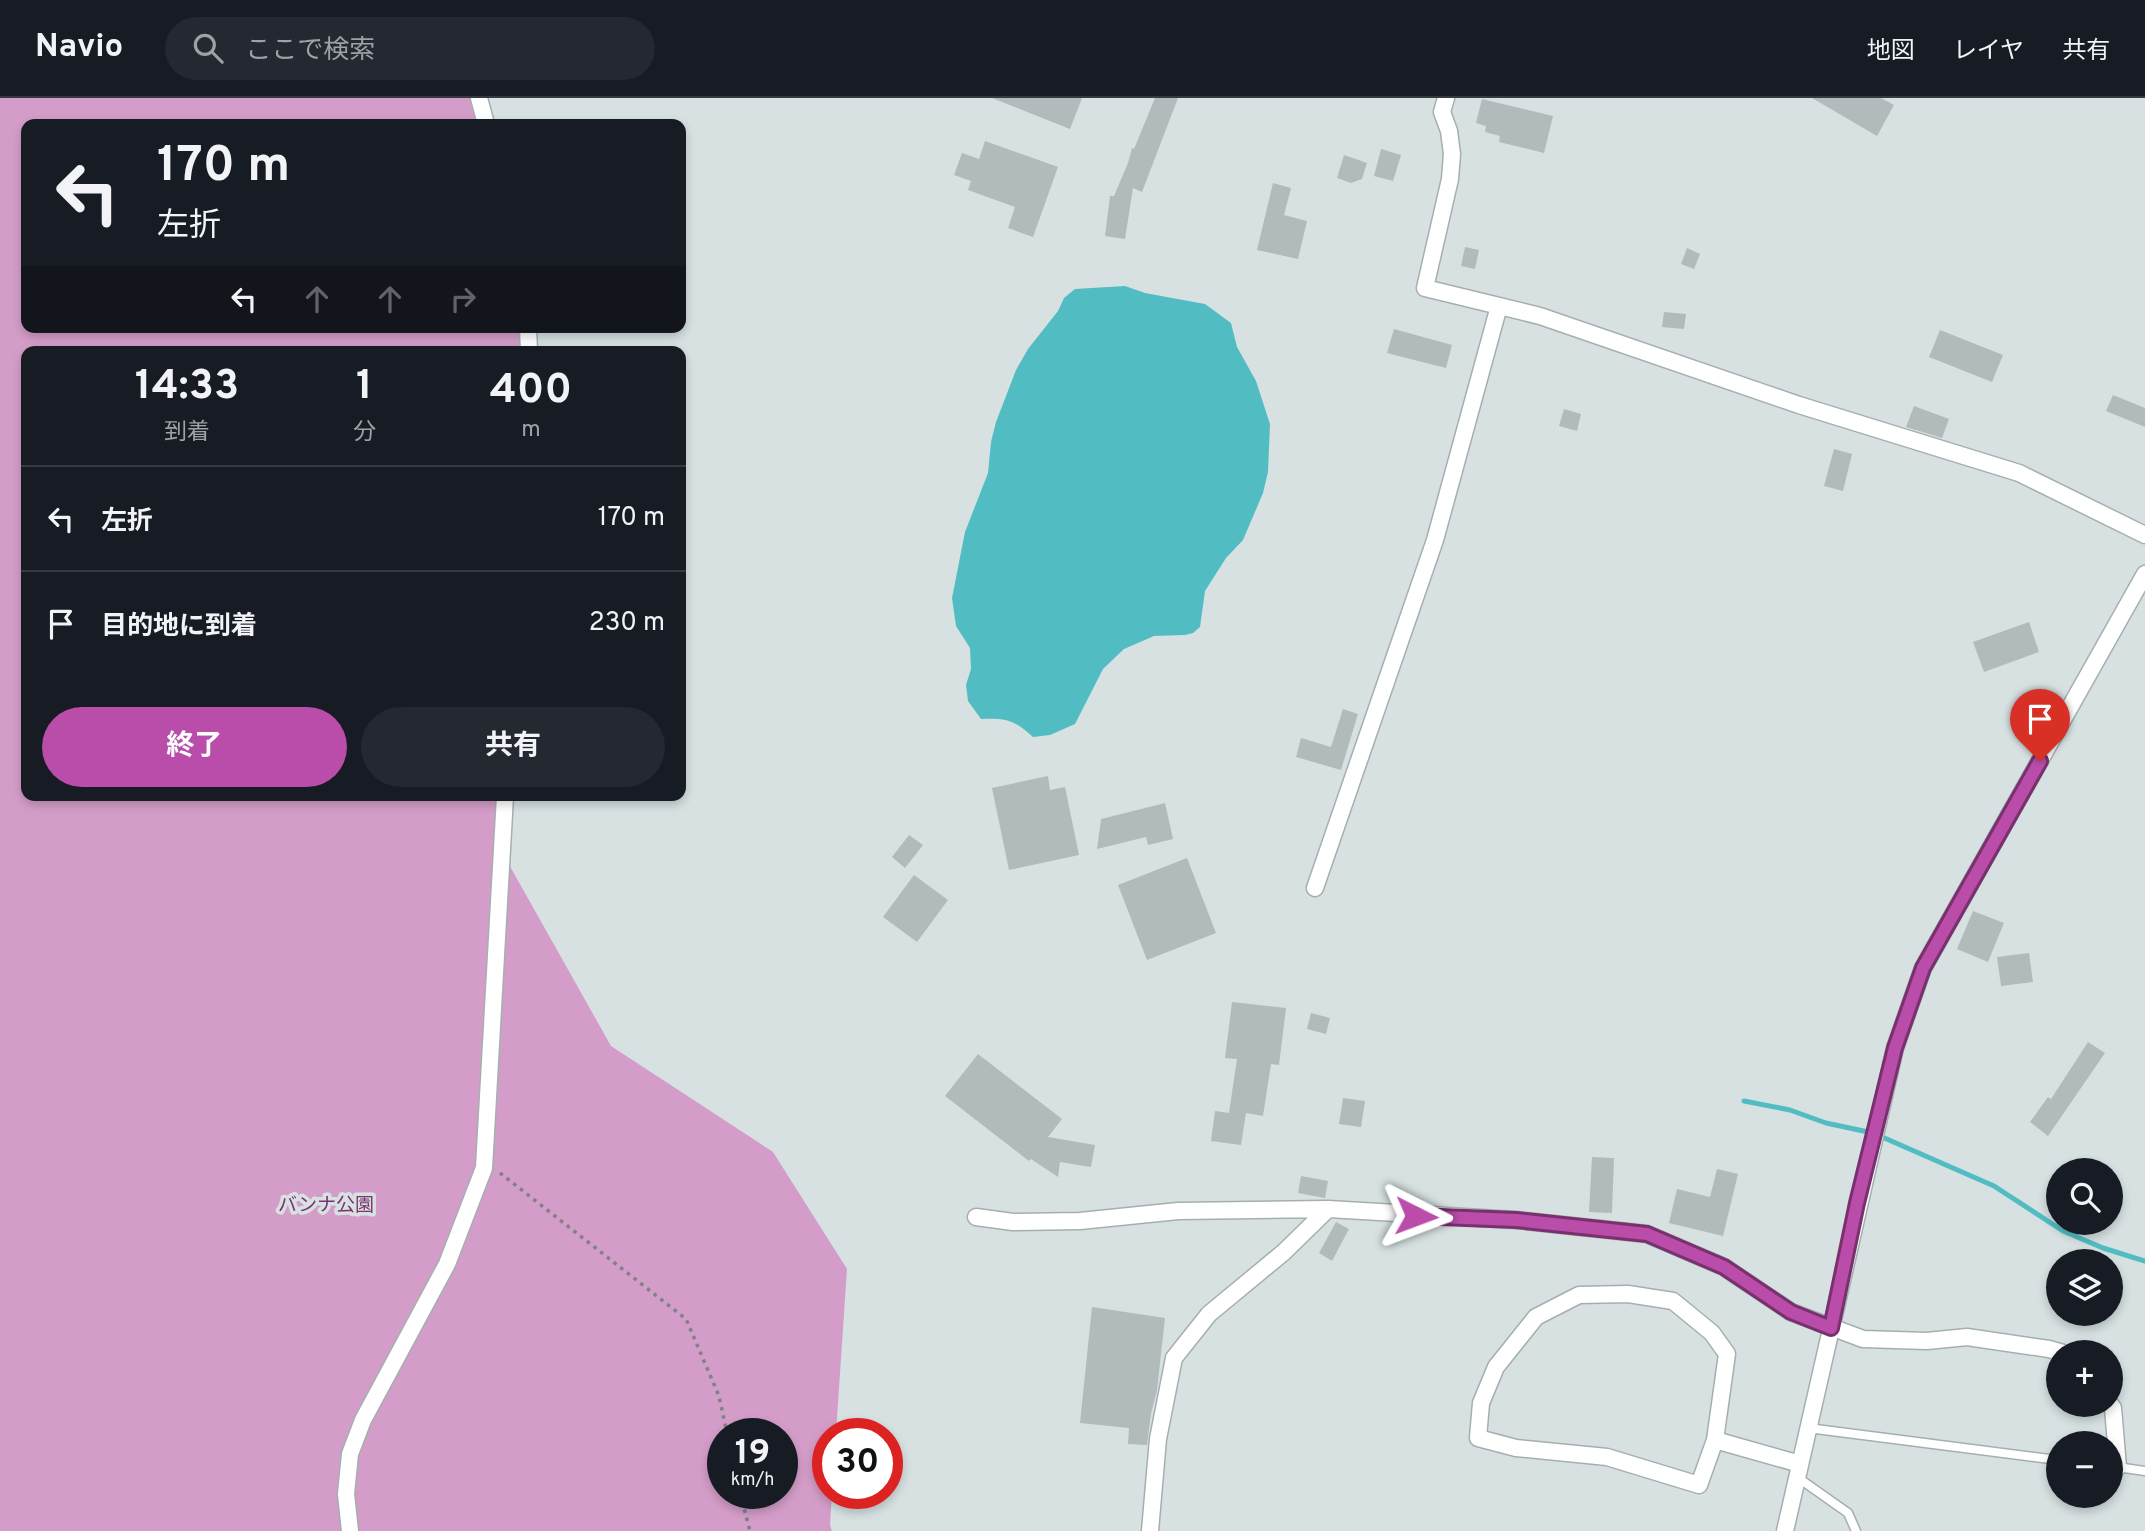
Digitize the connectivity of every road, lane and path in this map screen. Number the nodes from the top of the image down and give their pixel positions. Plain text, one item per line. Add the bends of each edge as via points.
1 (479, 98) edge
2 (1446, 98) edge
3 (485, 119) edge
4 (1499, 306) junction
5 (2145, 535) edge
6 (2145, 573) edge
7 (505, 801) edge
8 (1315, 888) dead end
9 (484, 1161) junction
10 (1328, 1209) junction
11 (976, 1217) dead end
12 (1831, 1328) junction
13 (2046, 1349) edge
14 (724, 1418) edge
15 (1808, 1428) junction
16 (1715, 1440) junction
17 (2046, 1458) edge
18 (2123, 1468) edge
19 (1798, 1471) junction
20 (2145, 1471) edge
21 (744, 1509) edge
22 (350, 1531) edge
23 (750, 1531) edge
24 (1150, 1531) edge
25 (1785, 1531) edge
26 (1856, 1531) edge

1 - 3 street
2 - 4 street via 1442,112 1452,154 1450,179 1425,288
4 - 5 street via 2019,473
4 - 8 street via 1436,540
6 - 12 street via 1923,968 1895,1048
7 - 9 street
9 - 14 path via 686,1319
9 - 22 street via 447,1264 363,1420 350,1454 346,1494
10 - 11 street via 1178,1211 1080,1222
10 - 12 street via 1516,1220 1647,1234 1724,1267 1791,1312
10 - 24 street via 1209,1314 1174,1358 1158,1439
12 - 13 street via 1863,1339 1967,1337
12 - 15 street
15 - 17 lane
15 - 19 street
16 - 16 street via 1727,1354 1712,1333 1672,1301 1628,1294 1579,1295 1536,1317 1496,1367 1481,1403 1478,1438 1516,1448 1607,1457 1699,1485
16 - 19 street
18 - 20 lane
19 - 25 street
19 - 26 lane via 1848,1513
21 - 23 path

